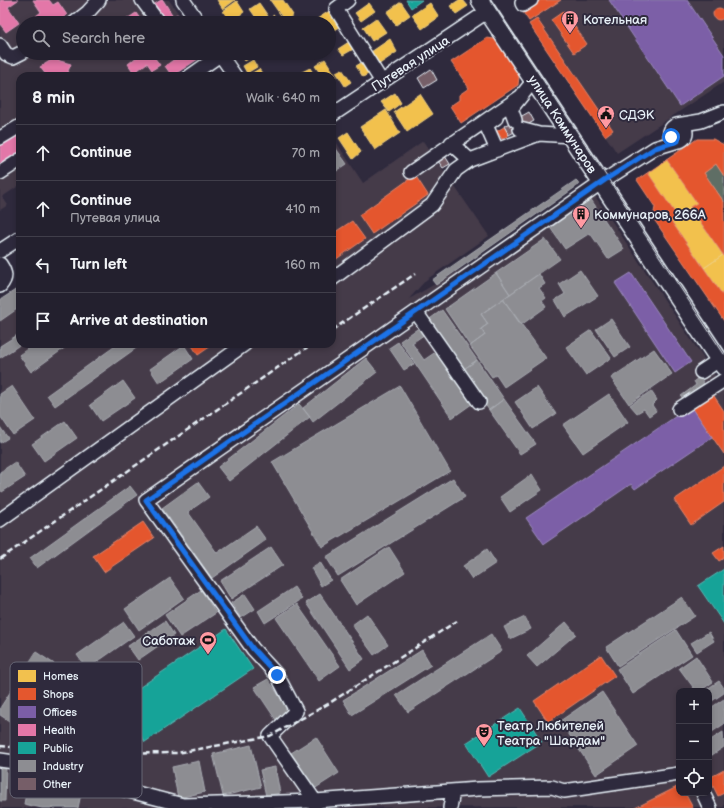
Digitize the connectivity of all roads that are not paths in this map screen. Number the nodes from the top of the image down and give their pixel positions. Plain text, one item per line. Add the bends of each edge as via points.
1 (99, 0) edge
2 (142, 0) edge
3 (183, 0) edge
4 (348, 0) edge
5 (484, 6) edge
6 (83, 16) edge
7 (154, 16) edge
8 (194, 16) edge
9 (0, 45) edge
10 (16, 56) edge
11 (212, 60) edge
12 (224, 60) edge
13 (195, 72) edge
14 (232, 72) edge
15 (534, 80) junction
16 (382, 82) junction
17 (520, 97) junction
18 (336, 111) edge
19 (724, 112) edge
20 (515, 120) junction
21 (16, 128) edge
22 (538, 134) junction
23 (571, 136) junction
24 (0, 138) edge
25 (451, 143) junction
26 (497, 150) junction
27 (470, 160) junction
28 (16, 163) edge
29 (411, 172) dead end
30 (0, 173) edge
31 (601, 183) junction
32 (16, 241) edge
33 (0, 251) edge
34 (0, 264) edge
35 (336, 276) edge
36 (0, 286) edge
37 (416, 312) junction
38 (239, 348) edge
39 (722, 364) edge
40 (700, 372) dead end
41 (724, 380) edge
42 (480, 402) dead end
43 (679, 409) dead end
44 (0, 520) edge
45 (0, 760) edge
46 (10, 761) edge
47 (676, 774) edge
48 (453, 791) junction
49 (142, 794) edge
50 (704, 796) edge
51 (315, 804) edge
52 (450, 808) edge
53 (710, 808) edge

1 - 6 street
2 - 7 street
3 - 8 street
4 - 16 street via 336,9
5 - 15 main road, улица Коммунаров
5 - 16 street, Путевая улица
9 - 10 street via 6,54
11 - 13 street
12 - 14 street
15 - 17 street
15 - 23 main road, улица Коммунаров
16 - 18 street, Путевая улица
17 - 20 street
17 - 25 street
19 - 31 street via 681,131
20 - 22 street
20 - 26 street via 486,125
21 - 24 street
22 - 23 street
22 - 26 street
23 - 31 main road, улица Коммунаров
25 - 27 street
25 - 29 street
26 - 27 street
27 - 35 street via 456,170 432,205
28 - 30 street
31 - 37 street
31 - 39 main road, улица Коммунаров
32 - 33 street
34 - 36 street via 5,272 5,279
37 - 42 street
37 - 51 street via 146,500 253,649 277,675 296,711 270,736
38 - 44 street
39 - 40 street
41 - 43 street
45 - 46 street
47 - 48 street via 564,791 552,787
48 - 51 street
48 - 52 street
49 - 51 street via 183,805
50 - 53 street

